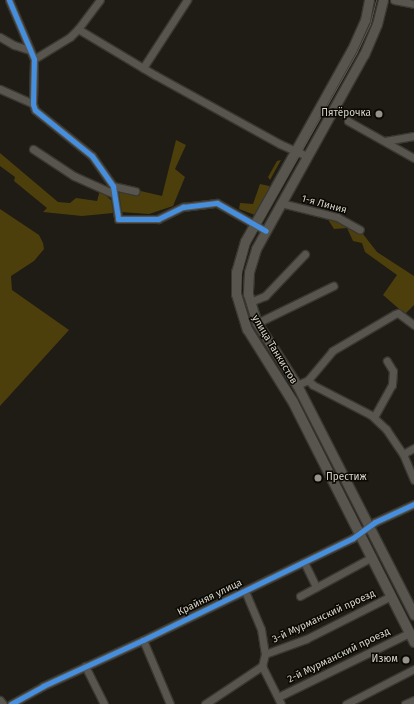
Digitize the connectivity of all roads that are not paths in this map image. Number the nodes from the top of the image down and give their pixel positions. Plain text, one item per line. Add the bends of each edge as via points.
1 (9, 0) edge
2 (100, 0) edge
3 (187, 0) edge
4 (369, 0) edge
5 (383, 0) edge
6 (394, 0) edge
7 (414, 4) edge
8 (78, 29) junction
9 (0, 36) edge
10 (29, 50) junction
11 (34, 60) junction
12 (144, 68) junction
13 (0, 89) edge
14 (33, 104) junction
15 (348, 121) dead end
16 (414, 136) edge
17 (385, 142) junction
18 (33, 149) dead end
19 (296, 149) junction
20 (307, 156) junction
21 (414, 158) edge
22 (113, 186) junction
23 (135, 191) dead end
24 (114, 194) junction
25 (281, 203) junction
26 (255, 224) junction
27 (360, 230) dead end
28 (266, 231) junction
29 (305, 254) dead end
30 (333, 286) dead end
31 (250, 302) junction
32 (257, 323) junction
33 (414, 326) edge
34 (387, 361) dead end
35 (308, 380) junction
36 (297, 385) junction
37 (374, 417) junction
38 (414, 448) edge
39 (403, 454) junction
40 (414, 480) edge
41 (414, 504) edge
42 (369, 527) junction
43 (360, 533) junction
44 (372, 557) junction
45 (304, 562) junction
46 (316, 587) junction
47 (245, 591) junction
48 (300, 596) dead end
49 (391, 596) junction
50 (414, 615) edge
51 (410, 633) junction
52 (143, 640) junction
53 (414, 642) edge
54 (265, 654) junction
55 (85, 666) junction
56 (262, 666) junction
57 (414, 669) edge
58 (0, 700) edge
59 (414, 700) edge
60 (279, 701) edge
61 (3, 704) edge
62 (11, 704) edge
63 (104, 704) edge
64 (170, 704) edge
65 (205, 704) edge
66 (346, 704) edge
67 (405, 704) edge

1 - 10 street
2 - 8 street
3 - 12 street
4 - 19 main road, улица Танкистов via 359,35
5 - 20 main road, улица Танкистов via 369,44
6 - 7 street
8 - 11 street
8 - 12 street
9 - 10 street
10 - 11 street
11 - 14 street
12 - 19 street via 280,144
13 - 14 street
14 - 22 street via 35,110 86,150
15 - 17 street
16 - 17 street
17 - 21 street
18 - 24 street via 74,176
19 - 20 street
19 - 26 main road, улица Танкистов
20 - 25 main road, улица Танкистов
22 - 23 street
22 - 24 street
24 - 26 street via 118,219 154,219 183,207 217,203
25 - 27 street, 1-я Линия via 336,217
25 - 28 main road, улица Танкистов
26 - 28 street
26 - 43 main road, улица Танкистов via 245,241 236,272 236,294 242,320 286,391
28 - 31 main road, улица Танкистов via 256,249 249,272
29 - 31 street via 265,296
30 - 32 street
31 - 32 main road, улица Танкистов
32 - 36 main road, улица Танкистов
33 - 35 street via 395,314 332,351
34 - 37 street via 393,372 392,385
35 - 36 street
35 - 37 street, улица Танкистов
36 - 42 main road, улица Танкистов
37 - 39 street, улица Танкистов via 386,428
38 - 39 street
39 - 40 street, улица Танкистов
41 - 42 street, Крайняя улица
42 - 43 street, Крайняя улица
42 - 50 main road, улица Танкистов
43 - 44 main road, улица Танкистов
43 - 45 street, Крайняя улица
44 - 46 street
44 - 49 main road, улица Танкистов
45 - 46 street
45 - 47 street, Крайняя улица
46 - 48 street
47 - 52 street, Крайняя улица
47 - 54 street via 261,629
49 - 51 main road, улица Танкистов
49 - 54 street, 3-й Мурманский проезд via 306,639
51 - 53 main road, улица Танкистов
51 - 60 street, 2-й Мурманский проезд
52 - 55 street, Крайняя улица
52 - 64 street
54 - 56 street
55 - 62 street, Крайняя улица via 28,693
55 - 63 street
56 - 60 street
56 - 65 street
57 - 66 street
58 - 61 street
59 - 67 street

